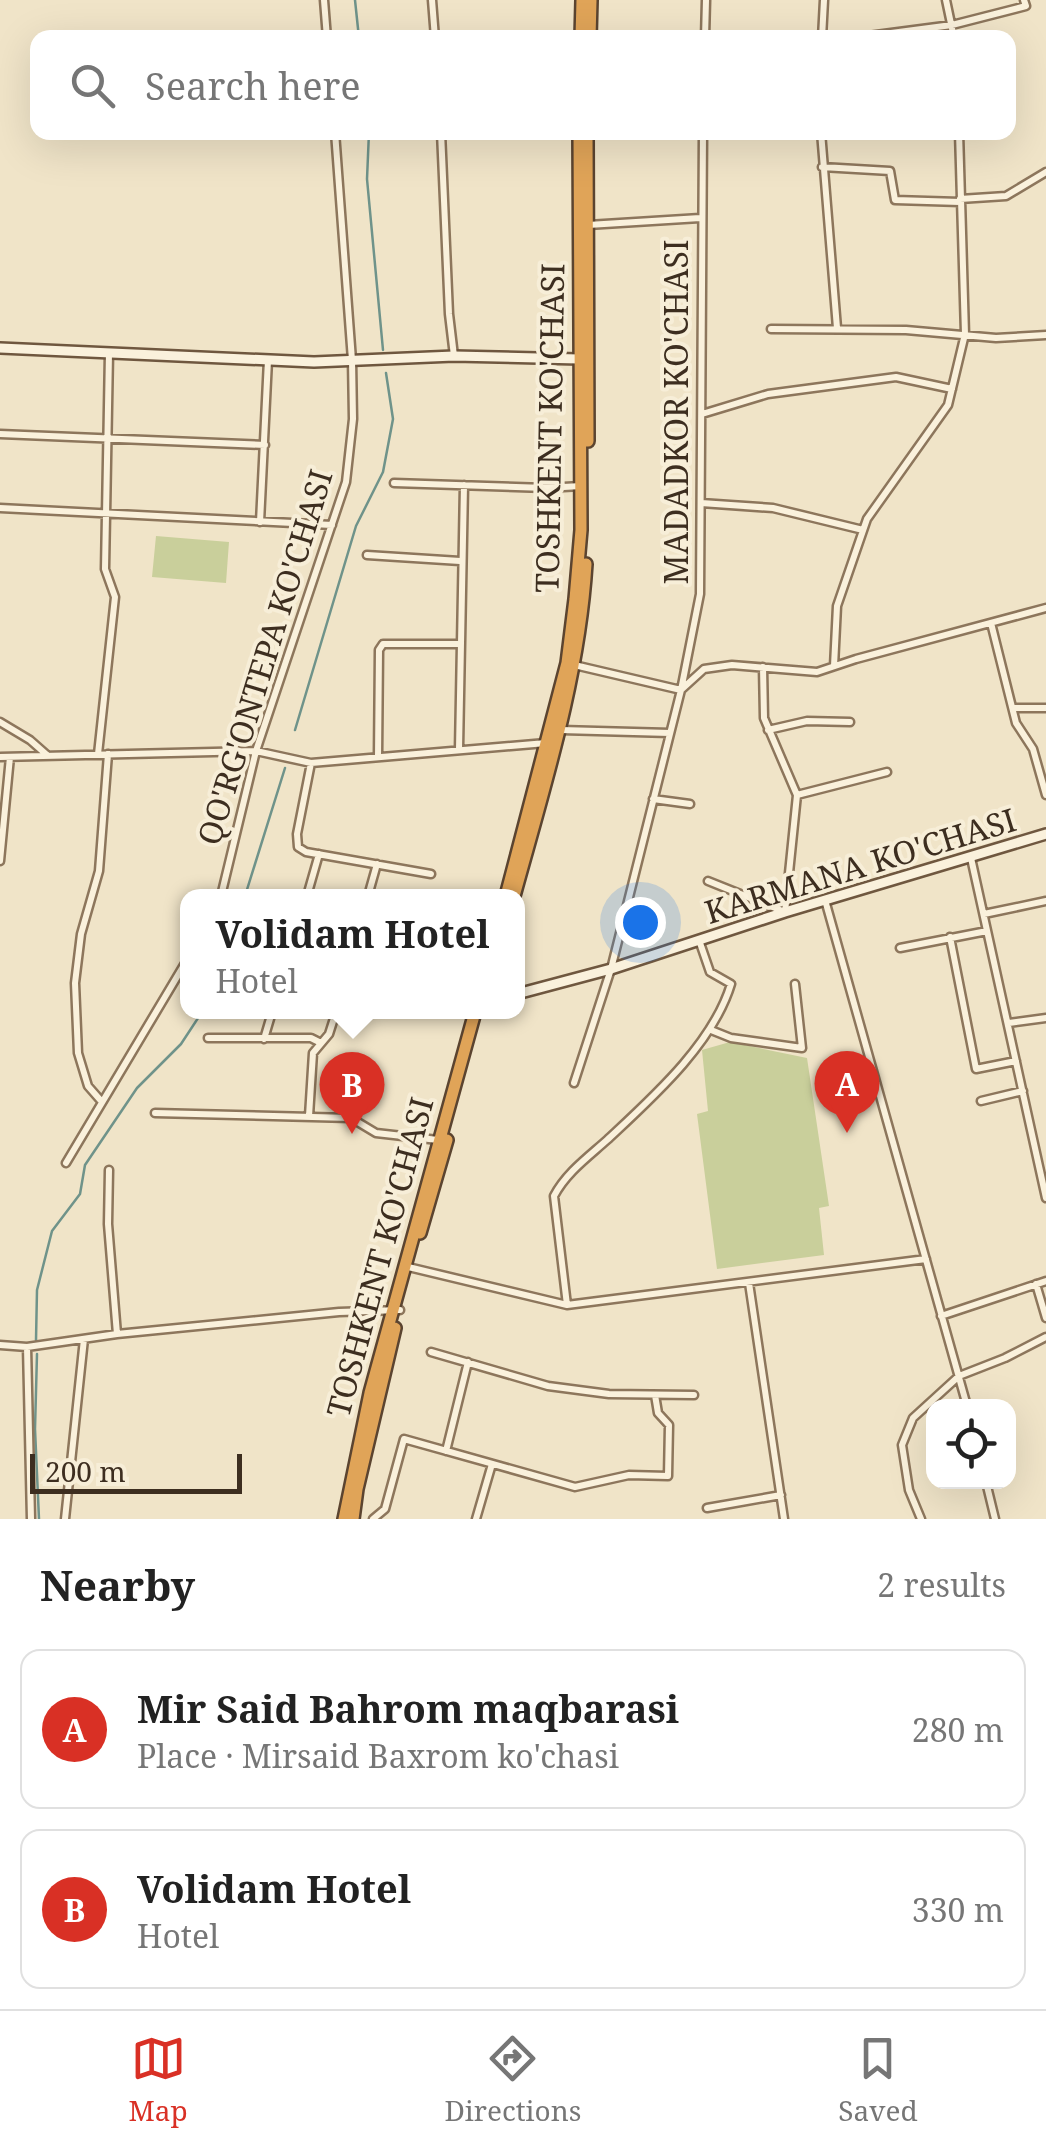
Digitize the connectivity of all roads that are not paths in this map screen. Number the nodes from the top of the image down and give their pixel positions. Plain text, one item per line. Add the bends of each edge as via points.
1 (324, 0) edge
2 (432, 0) edge
3 (582, 0) edge
4 (591, 0) edge
5 (706, 0) edge
6 (824, 0) edge
7 (946, 0) edge
8 (1024, 0) edge
9 (952, 25) junction
10 (326, 30) edge
11 (435, 30) edge
12 (581, 30) edge
13 (590, 30) edge
14 (705, 30) edge
15 (822, 30) edge
16 (914, 30) edge
17 (953, 30) edge
18 (335, 140) edge
19 (441, 140) edge
20 (580, 140) edge
21 (587, 140) edge
22 (702, 140) edge
23 (821, 140) edge
24 (959, 140) edge
25 (822, 167) junction
26 (1046, 172) edge
27 (960, 201) junction
28 (700, 218) junction
29 (587, 225) junction
30 (837, 328) junction
31 (772, 329) dead end
32 (964, 334) junction
33 (1046, 335) edge
34 (0, 348) edge
35 (109, 352) junction
36 (454, 356) junction
37 (268, 360) junction
38 (352, 360) junction
39 (583, 360) junction
40 (952, 389) junction
41 (702, 414) junction
42 (0, 434) edge
43 (106, 440) junction
44 (264, 445) junction
45 (394, 482) dead end
46 (464, 485) junction
47 (580, 486) junction
48 (701, 504) junction
49 (0, 508) edge
50 (106, 512) junction
51 (260, 522) junction
52 (332, 524) junction
53 (862, 530) junction
54 (367, 555) dead end
55 (460, 560) junction
56 (1046, 608) edge
57 (991, 623) junction
58 (460, 644) junction
59 (570, 664) junction
60 (763, 666) junction
61 (834, 666) junction
62 (681, 690) junction
63 (1012, 708) junction
64 (1046, 708) edge
65 (0, 722) edge
66 (850, 722) dead end
67 (768, 730) junction
68 (670, 734) junction
69 (555, 738) junction
70 (459, 749) junction
71 (256, 751) junction
72 (98, 754) junction
73 (108, 754) junction
74 (47, 755) junction
75 (0, 757) edge
76 (10, 757) junction
77 (378, 757) junction
78 (311, 763) junction
79 (887, 772) dead end
80 (797, 795) junction
81 (1046, 795) edge
82 (653, 799) junction
83 (690, 804) dead end
84 (1046, 834) edge
85 (319, 854) junction
86 (971, 858) junction
87 (0, 861) edge
88 (377, 864) junction
89 (431, 874) dead end
90 (708, 882) dead end
91 (222, 889) edge
92 (308, 889) edge
93 (370, 889) edge
94 (508, 889) edge
95 (516, 889) edge
96 (825, 900) junction
97 (1046, 901) edge
98 (785, 912) junction
99 (984, 914) junction
100 (988, 930) junction
101 (950, 936) junction
102 (699, 940) junction
103 (900, 948) dead end
104 (612, 969) junction
105 (180, 972) edge
106 (795, 984) dead end
107 (525, 992) edge
108 (1046, 1018) edge
109 (270, 1019) edge
110 (334, 1019) edge
111 (472, 1019) edge
112 (481, 1019) edge
113 (1008, 1024) junction
114 (711, 1030) junction
115 (208, 1038) dead end
116 (264, 1039) junction
117 (320, 1043) junction
118 (1016, 1062) junction
119 (574, 1084) dead end
120 (1022, 1091) junction
121 (980, 1101) dead end
122 (102, 1102) junction
123 (154, 1113) dead end
124 (309, 1116) junction
125 (438, 1140) junction
126 (66, 1163) dead end
127 (109, 1170) dead end
128 (1046, 1198) edge
129 (926, 1259) junction
130 (407, 1267) junction
131 (1046, 1281) edge
132 (749, 1283) junction
133 (1036, 1284) junction
134 (567, 1305) junction
135 (396, 1310) junction
136 (941, 1316) junction
137 (1046, 1318) edge
138 (116, 1334) junction
139 (1046, 1337) edge
140 (84, 1339) junction
141 (0, 1345) edge
142 (28, 1348) junction
143 (430, 1352) dead end
144 (468, 1362) junction
145 (959, 1376) junction
146 (655, 1395) junction
147 (694, 1395) dead end
148 (966, 1399) edge
149 (446, 1451) junction
150 (492, 1464) junction
151 (988, 1489) edge
152 (781, 1495) junction
153 (707, 1508) dead end
154 (31, 1519) edge
155 (65, 1519) edge
156 (344, 1519) edge
157 (354, 1519) edge
158 (373, 1519) edge
159 (476, 1519) edge
160 (784, 1519) edge
161 (921, 1519) edge
162 (995, 1519) edge

1 - 10 street
2 - 11 street
3 - 12 highway
4 - 13 highway
5 - 14 street
6 - 15 street
7 - 9 street
8 - 9 street via 1026,6
9 - 16 street
9 - 17 street
18 - 38 street, QO'RG'ONTEPA KO'CHASI
19 - 36 street
20 - 39 highway, TOSHKENT KO'CHASI
21 - 29 highway, TOSHKENT KO'CHASI
22 - 28 street, MADADKOR KO'CHASI
23 - 25 street
24 - 27 street
25 - 27 street via 890,171 895,200
25 - 30 street
26 - 27 street via 1006,196
27 - 32 street
28 - 29 street
28 - 41 street, MADADKOR KO'CHASI
29 - 39 highway, TOSHKENT KO'CHASI
30 - 31 street
30 - 32 street
32 - 33 street
32 - 40 street
34 - 35 street
35 - 37 street
35 - 43 street
36 - 38 street
36 - 39 street
37 - 38 street
37 - 44 street
38 - 52 street, QO'RG'ONTEPA KO'CHASI via 346,482
39 - 47 highway, TOSHKENT KO'CHASI
39 - 59 highway, TOSHKENT KO'CHASI via 588,530 584,600
40 - 41 street via 896,377 768,394
40 - 53 street via 948,405
41 - 48 street, MADADKOR KO'CHASI
42 - 43 street
43 - 44 street
43 - 50 street
44 - 51 street
45 - 46 street
46 - 47 street
46 - 55 street
47 - 59 highway, TOSHKENT KO'CHASI
48 - 53 street via 773,508
48 - 62 street, MADADKOR KO'CHASI via 700,594
49 - 50 street
50 - 51 street
50 - 72 street via 106,568 115,597
51 - 52 street
52 - 71 street, QO'RG'ONTEPA KO'CHASI
53 - 61 street via 837,606
54 - 55 street
55 - 58 street
56 - 57 street
57 - 61 street
57 - 63 street
58 - 70 street
58 - 77 street via 382,644
59 - 62 street
59 - 69 highway, TOSHKENT KO'CHASI
60 - 61 street via 817,672
60 - 62 street via 704,669
60 - 67 street
62 - 68 street, MADADKOR KO'CHASI
63 - 64 street
63 - 81 street
65 - 74 street
66 - 67 street via 808,721
67 - 80 street
68 - 69 street
68 - 82 street, MADADKOR KO'CHASI
69 - 70 street
69 - 94 highway, TOSHKENT KO'CHASI
69 - 95 highway, TOSHKENT KO'CHASI
70 - 77 street
71 - 73 street
71 - 78 street
71 - 91 street, QO'RG'ONTEPA KO'CHASI
72 - 73 street
72 - 74 street
73 - 122 street via 99,870 75,983 78,1053 88,1086
74 - 76 street
75 - 76 street
76 - 87 street
77 - 78 street
78 - 85 street via 296,834 298,847
79 - 80 street
80 - 98 street
82 - 83 street
82 - 104 street, MADADKOR KO'CHASI
84 - 86 street, KARMANA KO'CHASI
85 - 88 street
85 - 92 street
86 - 96 street, KARMANA KO'CHASI
86 - 99 street
88 - 89 street
88 - 93 street
90 - 98 street
96 - 98 street, KARMANA KO'CHASI
96 - 129 street
97 - 99 street
98 - 102 street, KARMANA KO'CHASI
99 - 100 street
100 - 101 street
100 - 113 street
101 - 103 street
101 - 118 street via 976,1068
102 - 104 street, KARMANA KO'CHASI
102 - 114 street via 710,972 728,980 730,990
104 - 107 street, KARMANA KO'CHASI
104 - 119 street, MADADKOR KO'CHASI
105 - 122 street
106 - 114 street via 802,1048
108 - 113 street
109 - 116 street
110 - 117 street
111 - 125 highway, TOSHKENT KO'CHASI
112 - 130 highway, TOSHKENT KO'CHASI
113 - 118 street
114 - 134 street via 561,1182 554,1196
115 - 116 street
116 - 117 street
117 - 124 street via 313,1053
118 - 120 street
120 - 121 street
120 - 128 street
122 - 126 street
123 - 124 street
124 - 125 street via 351,1118 376,1133
125 - 130 highway, TOSHKENT KO'CHASI
127 - 138 street
129 - 132 street
129 - 136 street
130 - 134 street
130 - 135 highway, TOSHKENT KO'CHASI
131 - 133 street
132 - 134 street
132 - 152 street
133 - 136 street
133 - 137 street
135 - 138 street
135 - 156 highway, TOSHKENT KO'CHASI via 370,1393
135 - 157 highway, TOSHKENT KO'CHASI
136 - 145 street
138 - 140 street
139 - 145 street
140 - 142 street
140 - 155 street
141 - 142 street
142 - 154 street
143 - 144 street
144 - 146 street via 548,1386
144 - 149 street
145 - 148 street
145 - 161 street via 913,1418 902,1445
146 - 147 street
146 - 150 street via 669,1425 668,1476 629,1475 575,1487
149 - 150 street
149 - 158 street via 404,1439 385,1509
150 - 159 street
151 - 162 street
152 - 153 street
152 - 160 street

